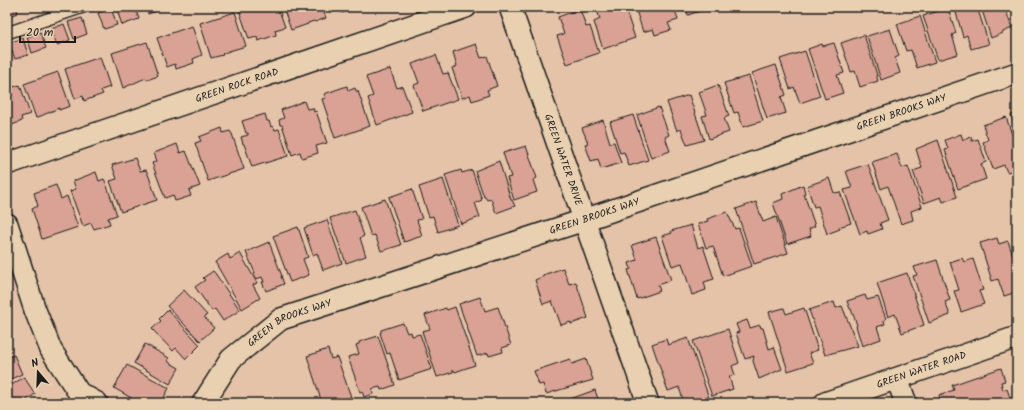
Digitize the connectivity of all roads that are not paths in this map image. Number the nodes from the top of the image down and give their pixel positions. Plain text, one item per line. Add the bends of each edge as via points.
1 (83, 7) edge
2 (466, 7) edge
3 (510, 7) edge
4 (7, 34) edge
5 (1017, 72) edge
6 (7, 164) edge
7 (584, 220) junction
8 (7, 224) edge
9 (1017, 337) edge
10 (897, 379) junction
11 (97, 403) edge
12 (203, 403) edge
13 (648, 403) edge
14 (825, 403) edge
15 (906, 403) edge

1 - 4 lane
2 - 6 street, GREEN ROCK ROAD
3 - 7 street, GREEN WATER DRIVE
5 - 7 street, GREEN BROOKS WAY
7 - 12 street, GREEN BROOKS WAY via 281,319 231,359
7 - 13 street, GREEN WATER DRIVE
8 - 11 street via 51,350 79,392
9 - 10 street, GREEN WATER ROAD
10 - 14 street, GREEN WATER ROAD
10 - 15 street

